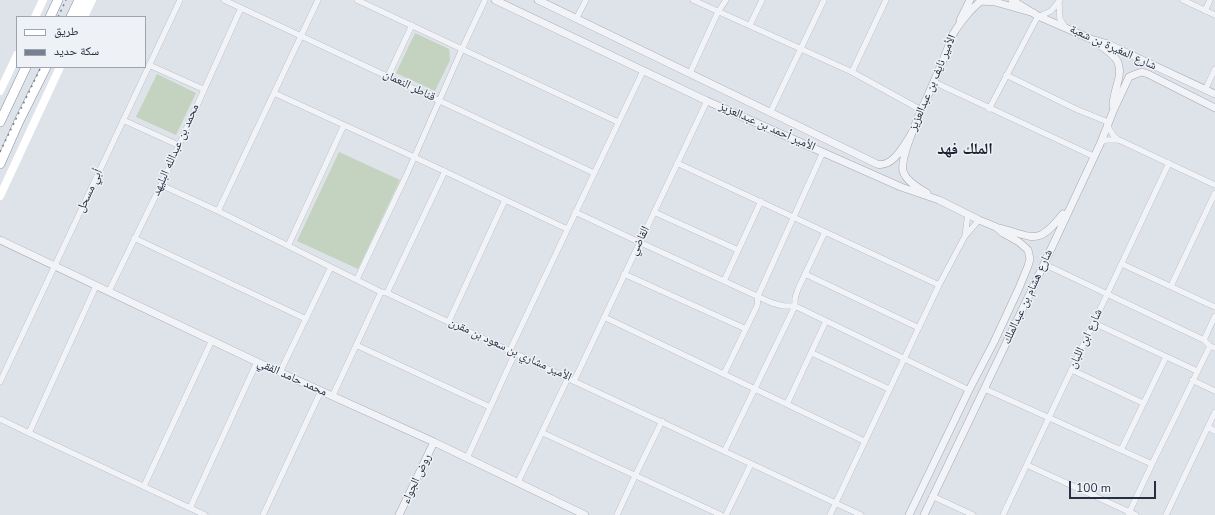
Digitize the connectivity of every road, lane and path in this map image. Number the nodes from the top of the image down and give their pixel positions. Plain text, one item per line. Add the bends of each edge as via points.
1 (43, 0) edge
2 (52, 0) edge
3 (58, 0) edge
4 (79, 0) edge
5 (86, 0) edge
6 (92, 0) edge
7 (180, 0) edge
8 (224, 0) edge
9 (318, 0) edge
10 (357, 0) edge
11 (485, 0) edge
12 (496, 0) edge
13 (538, 0) edge
14 (586, 0) edge
15 (693, 0) edge
16 (726, 0) edge
17 (762, 0) edge
18 (824, 0) edge
19 (886, 0) edge
20 (970, 0) edge
21 (1012, 0) edge
22 (1183, 0) edge
23 (1210, 0) edge
24 (1060, 1) edge
25 (241, 8) junction
26 (1205, 10) junction
27 (718, 12) junction
28 (1037, 15) junction
29 (1215, 15) edge
30 (35, 16) edge
31 (46, 16) edge
32 (50, 16) edge
33 (71, 16) edge
34 (76, 16) edge
35 (84, 16) edge
36 (576, 19) junction
37 (412, 25) junction
38 (750, 25) junction
39 (1065, 27) junction
40 (955, 31) junction
41 (300, 36) junction
42 (1091, 39) junction
43 (462, 49) junction
44 (802, 49) junction
45 (16, 57) edge
46 (149, 65) junction
47 (26, 68) edge
48 (46, 68) edge
49 (60, 68) edge
50 (1215, 69) edge
51 (643, 71) junction
52 (852, 72) junction
53 (690, 73) junction
54 (1006, 75) junction
55 (388, 76) junction
56 (1129, 77) joint
57 (934, 82) junction
58 (203, 89) junction
59 (1205, 90) junction
60 (0, 91) edge
61 (274, 93) junction
62 (1215, 94) edge
63 (438, 100) junction
64 (707, 101) junction
65 (989, 108) junction
66 (1114, 108) junction
67 (1215, 108) edge
68 (921, 110) junction
69 (770, 111) junction
70 (123, 120) junction
71 (0, 122) edge
72 (618, 122) junction
73 (1107, 124) junction
74 (344, 125) junction
75 (912, 133) junction
76 (1119, 140) junction
77 (1101, 142) junction
78 (178, 145) junction
79 (823, 152) junction
80 (1093, 156) junction
81 (414, 157) junction
82 (677, 163) junction
83 (1169, 163) junction
84 (0, 164) edge
85 (445, 172) junction
86 (594, 173) junction
87 (161, 185) junction
88 (1215, 185) edge
89 (1215, 194) edge
90 (0, 196) edge
91 (505, 200) junction
92 (940, 200) junction
93 (761, 201) junction
94 (1070, 206) junction
95 (218, 211) junction
96 (575, 212) junction
97 (654, 212) junction
98 (968, 214) junction
99 (794, 217) junction
100 (979, 220) junction
101 (996, 227) junction
102 (567, 229) junction
103 (825, 232) junction
104 (965, 236) junction
105 (134, 238) junction
106 (0, 240) edge
107 (639, 242) junction
108 (288, 246) junction
109 (738, 250) junction
110 (1030, 259) joint
111 (1044, 264) junction
112 (1122, 264) junction
113 (55, 266) junction
114 (331, 267) junction
115 (624, 274) junction
116 (805, 274) junction
117 (357, 279) junction
118 (724, 281) junction
119 (939, 285) junction
120 (96, 286) junction
121 (1171, 286) junction
122 (109, 291) junction
123 (384, 292) junction
124 (1107, 294) junction
125 (758, 296) junction
126 (795, 306) junction
127 (1215, 307) edge
128 (1215, 316) edge
129 (604, 317) junction
130 (306, 319) junction
131 (449, 321) junction
132 (826, 322) junction
133 (1094, 322) junction
134 (918, 328) junction
135 (746, 329) junction
136 (212, 340) junction
137 (1204, 340) junction
138 (356, 346) junction
139 (1212, 347) edge
140 (513, 352) junction
141 (812, 353) junction
142 (1166, 357) junction
143 (904, 360) junction
144 (257, 362) junction
145 (1072, 370) junction
146 (1197, 371) junction
147 (280, 372) junction
148 (724, 374) junction
149 (571, 380) junction
150 (1192, 380) junction
151 (0, 382) edge
152 (984, 388) junction
153 (755, 389) junction
154 (889, 389) junction
155 (969, 390) junction
156 (1215, 390) edge
157 (322, 391) junction
158 (332, 395) junction
159 (1143, 403) junction
160 (787, 404) junction
161 (490, 407) junction
162 (1215, 412) edge
163 (0, 418) edge
164 (1048, 418) junction
165 (662, 421) junction
166 (1208, 427) junction
167 (1215, 431) edge
168 (29, 433) junction
169 (543, 433) junction
170 (864, 441) junction
171 (434, 442) junction
172 (725, 450) junction
173 (1121, 450) junction
174 (466, 458) junction
175 (751, 464) junction
176 (1027, 464) junction
177 (1152, 464) junction
178 (635, 476) junction
179 (518, 482) junction
180 (144, 486) junction
181 (932, 496) junction
182 (836, 503) junction
183 (190, 508) junction
184 (1129, 514) edge
185 (205, 515) edge
186 (263, 515) edge
187 (399, 515) edge
188 (585, 515) edge
189 (617, 515) edge
190 (721, 515) edge
191 (726, 515) edge
192 (830, 515) edge
193 (860, 515) edge
194 (909, 515) edge
195 (924, 515) edge
196 (972, 515) edge
197 (1003, 515) edge
198 (1136, 515) edge
199 (1166, 515) edge

1 - 30 main road
2 - 31 highway
3 - 32 highway
4 - 33 highway
5 - 34 main road
6 - 35 main road
7 - 46 street, أبي مسحل
8 - 25 street, قناطر النعمان
9 - 41 street
10 - 37 street
11 - 43 street
12 - 51 street, الأمير أحمد بن عبدالعزيز
13 - 36 street, الأمير أحمد بن عبدالعزيز
14 - 36 street
15 - 27 street
16 - 27 street
17 - 38 street
18 - 44 street
19 - 52 street
20 - 40 street
21 - 28 street, شارع المغيرة بن شعبة
22 - 26 street
23 - 26 street
24 - 28 street via 1051,11
24 - 39 street via 1060,19
25 - 41 street, قناطر النعمان
25 - 58 street, محمد بن عبدالله البليهد
26 - 29 street
27 - 38 street
27 - 53 street
28 - 39 street, شارع المغيرة بن شعبة
28 - 40 street, الأمير نايف بن عبدالعزيز via 994,2 981,1
28 - 54 street
36 - 53 street, الأمير أحمد بن عبدالعزيز
37 - 43 street
37 - 55 street
38 - 44 street
39 - 42 street, شارع المغيرة بن شعبة
40 - 57 street, الأمير نايف بن عبدالعزيز
41 - 55 street, قناطر النعمان
41 - 61 street
42 - 59 street, شارع المغيرة بن شعبة via 1108,44
42 - 66 street via 1115,57 1120,64 1119,79 1113,97
43 - 63 street
43 - 72 street
44 - 52 street
44 - 69 street
45 - 60 main road
46 - 58 street
46 - 70 street, أبي مسحل
47 - 71 highway
48 - 84 highway
49 - 90 main road
50 - 59 street
51 - 64 street, الأمير أحمد بن عبدالعزيز
51 - 72 street
52 - 68 street
53 - 69 street, الأمير أحمد بن عبدالعزيز
54 - 65 street
54 - 73 street
55 - 63 street, قناطر النعمان
56 - 66 street, شارع هشام بن عبدالملك
56 - 67 street, شارع المغيرة بن شعبة via 1142,72 1148,74
57 - 65 street
57 - 68 street, الأمير نايف بن عبدالعزيز
58 - 78 street, محمد بن عبدالله البليهد
59 - 62 street, شارع المغيرة بن شعبة
61 - 74 street
61 - 95 street
63 - 81 street
63 - 86 street, قناطر النعمان
64 - 79 street, الأمير أحمد بن عبدالعزيز
64 - 82 street, القاضي
65 - 80 street
66 - 73 street, شارع هشام بن عبدالملك
68 - 75 street, الأمير نايف بن عبدالعزيز
69 - 75 street, الأمير أحمد بن عبدالعزيز via 882,165 895,158
70 - 78 street
70 - 113 street, أبي مسحل
72 - 86 street
73 - 76 street
73 - 77 street, شارع هشام بن عبدالملك
74 - 81 street
74 - 108 street
75 - 92 street, الأمير نايف بن عبدالعزيز via 903,171 917,187
76 - 77 street
76 - 83 street
77 - 80 street, شارع هشام بن عبدالملك
78 - 87 street, محمد بن عبدالله البليهد
79 - 92 street, الأمير أحمد بن عبدالعزيز via 901,187
79 - 99 street
80 - 94 street, شارع هشام بن عبدالملك
81 - 85 street
81 - 117 street
82 - 93 street
82 - 97 street, القاضي
83 - 88 street
83 - 112 street, شارع ابن اللبان
85 - 91 street
85 - 123 street
86 - 96 street
87 - 95 street, الأمير مشاري بن سعود بن مقرن
87 - 105 street, محمد بن عبدالله البليهد
89 - 121 street
91 - 102 street
91 - 131 street
92 - 98 street, الأمير أحمد بن عبدالعزيز
93 - 99 street
93 - 109 street
94 - 101 street via 1040,237
94 - 111 street, شارع هشام بن عبدالملك
95 - 108 street, الأمير مشاري بن سعود بن مقرن
96 - 102 street
96 - 107 street
97 - 107 street, القاضي
97 - 109 street
98 - 100 street, الأمير أحمد بن عبدالعزيز
98 - 104 street
99 - 103 street
99 - 125 street
100 - 101 street, الأمير أحمد بن عبدالعزيز
100 - 104 street
101 - 110 street, الأمير أحمد بن عبدالعزيز via 1028,250
102 - 140 street
103 - 116 street
103 - 119 street
104 - 119 street
105 - 122 street, محمد بن عبدالله البليهد
105 - 130 street
106 - 113 street, محمد حامد الفقي
107 - 115 street, القاضي
107 - 118 street
108 - 114 street, الأمير مشاري بن سعود بن مقرن
109 - 118 street
110 - 155 street, شارع هشام بن عبدالملك via 1010,308
111 - 124 street
111 - 152 street, شارع هشام بن عبدالملك
112 - 121 street
112 - 124 street, شارع ابن اللبان
113 - 120 street, محمد حامد الفقي
113 - 151 street, أبي مسحل
114 - 117 street, الأمير مشاري بن سعود بن مقرن
114 - 130 street
115 - 129 street, القاضي
115 - 135 street
116 - 126 street via 795,298
116 - 134 street
117 - 123 street, الأمير مشاري بن سعود بن مقرن
118 - 125 street
119 - 134 street
120 - 122 street, محمد حامد الفقي
120 - 168 street
121 - 127 street
122 - 136 street, محمد حامد الفقي
123 - 131 street, الأمير مشاري بن سعود بن مقرن
123 - 138 street
124 - 133 street, شارع ابن اللبان
124 - 137 street
125 - 126 street via 784,306
125 - 135 street via 757,306
126 - 132 street
126 - 153 street
128 - 137 street
129 - 148 street
129 - 149 street, القاضي
130 - 147 street
131 - 140 street, الأمير مشاري بن سعود بن مقرن
132 - 141 street
132 - 143 street
133 - 142 street
133 - 145 street, شارع ابن اللبان
134 - 143 street
135 - 148 street
136 - 144 street, محمد حامد الفقي
136 - 180 street
137 - 139 street
138 - 158 street
138 - 161 street
139 - 146 street
140 - 149 street, الأمير مشاري بن سعود بن مقرن
140 - 161 street
141 - 154 street
141 - 160 street
142 - 146 street
142 - 159 street
143 - 154 street
143 - 155 street
144 - 147 street, محمد حامد الفقي
144 - 183 street
145 - 159 street
145 - 164 street, شارع ابن اللبان
146 - 150 street
147 - 157 street, محمد حامد الفقي
148 - 153 street
149 - 165 street, الأمير مشاري بن سعود بن مقرن
149 - 169 street, القاضي
150 - 156 street
150 - 177 street
152 - 164 street
152 - 181 street, شارع هشام بن عبدالملك
153 - 160 street
153 - 172 street
154 - 170 street
155 - 194 street, شارع هشام بن عبدالملك
157 - 158 street, محمد حامد الفقي
157 - 186 street
158 - 171 street, محمد حامد الفقي
159 - 173 street
160 - 170 street
161 - 174 street
162 - 166 street
163 - 168 street
164 - 173 street
164 - 176 street, شارع ابن اللبان
165 - 172 street, الأمير مشاري بن سعود بن مقرن
165 - 178 street
166 - 167 street
166 - 199 street
168 - 180 street
169 - 178 street
169 - 179 street, القاضي
170 - 182 street
171 - 174 street, محمد حامد الفقي
171 - 187 street, روض الجواء
172 - 175 street, الأمير مشاري بن سعود بن مقرن
173 - 177 street
174 - 179 street, محمد حامد الفقي
175 - 182 street, الأمير مشاري بن سعود بن مقرن
175 - 191 street
176 - 184 street
176 - 197 street, شارع ابن اللبان
177 - 184 street
178 - 189 street
178 - 190 street
179 - 188 street, محمد حامد الفقي
180 - 183 street
181 - 195 street, شارع هشام بن عبدالملك
181 - 196 street
182 - 192 street
182 - 193 street, الأمير مشاري بن سعود بن مقرن
183 - 185 street
184 - 198 street

